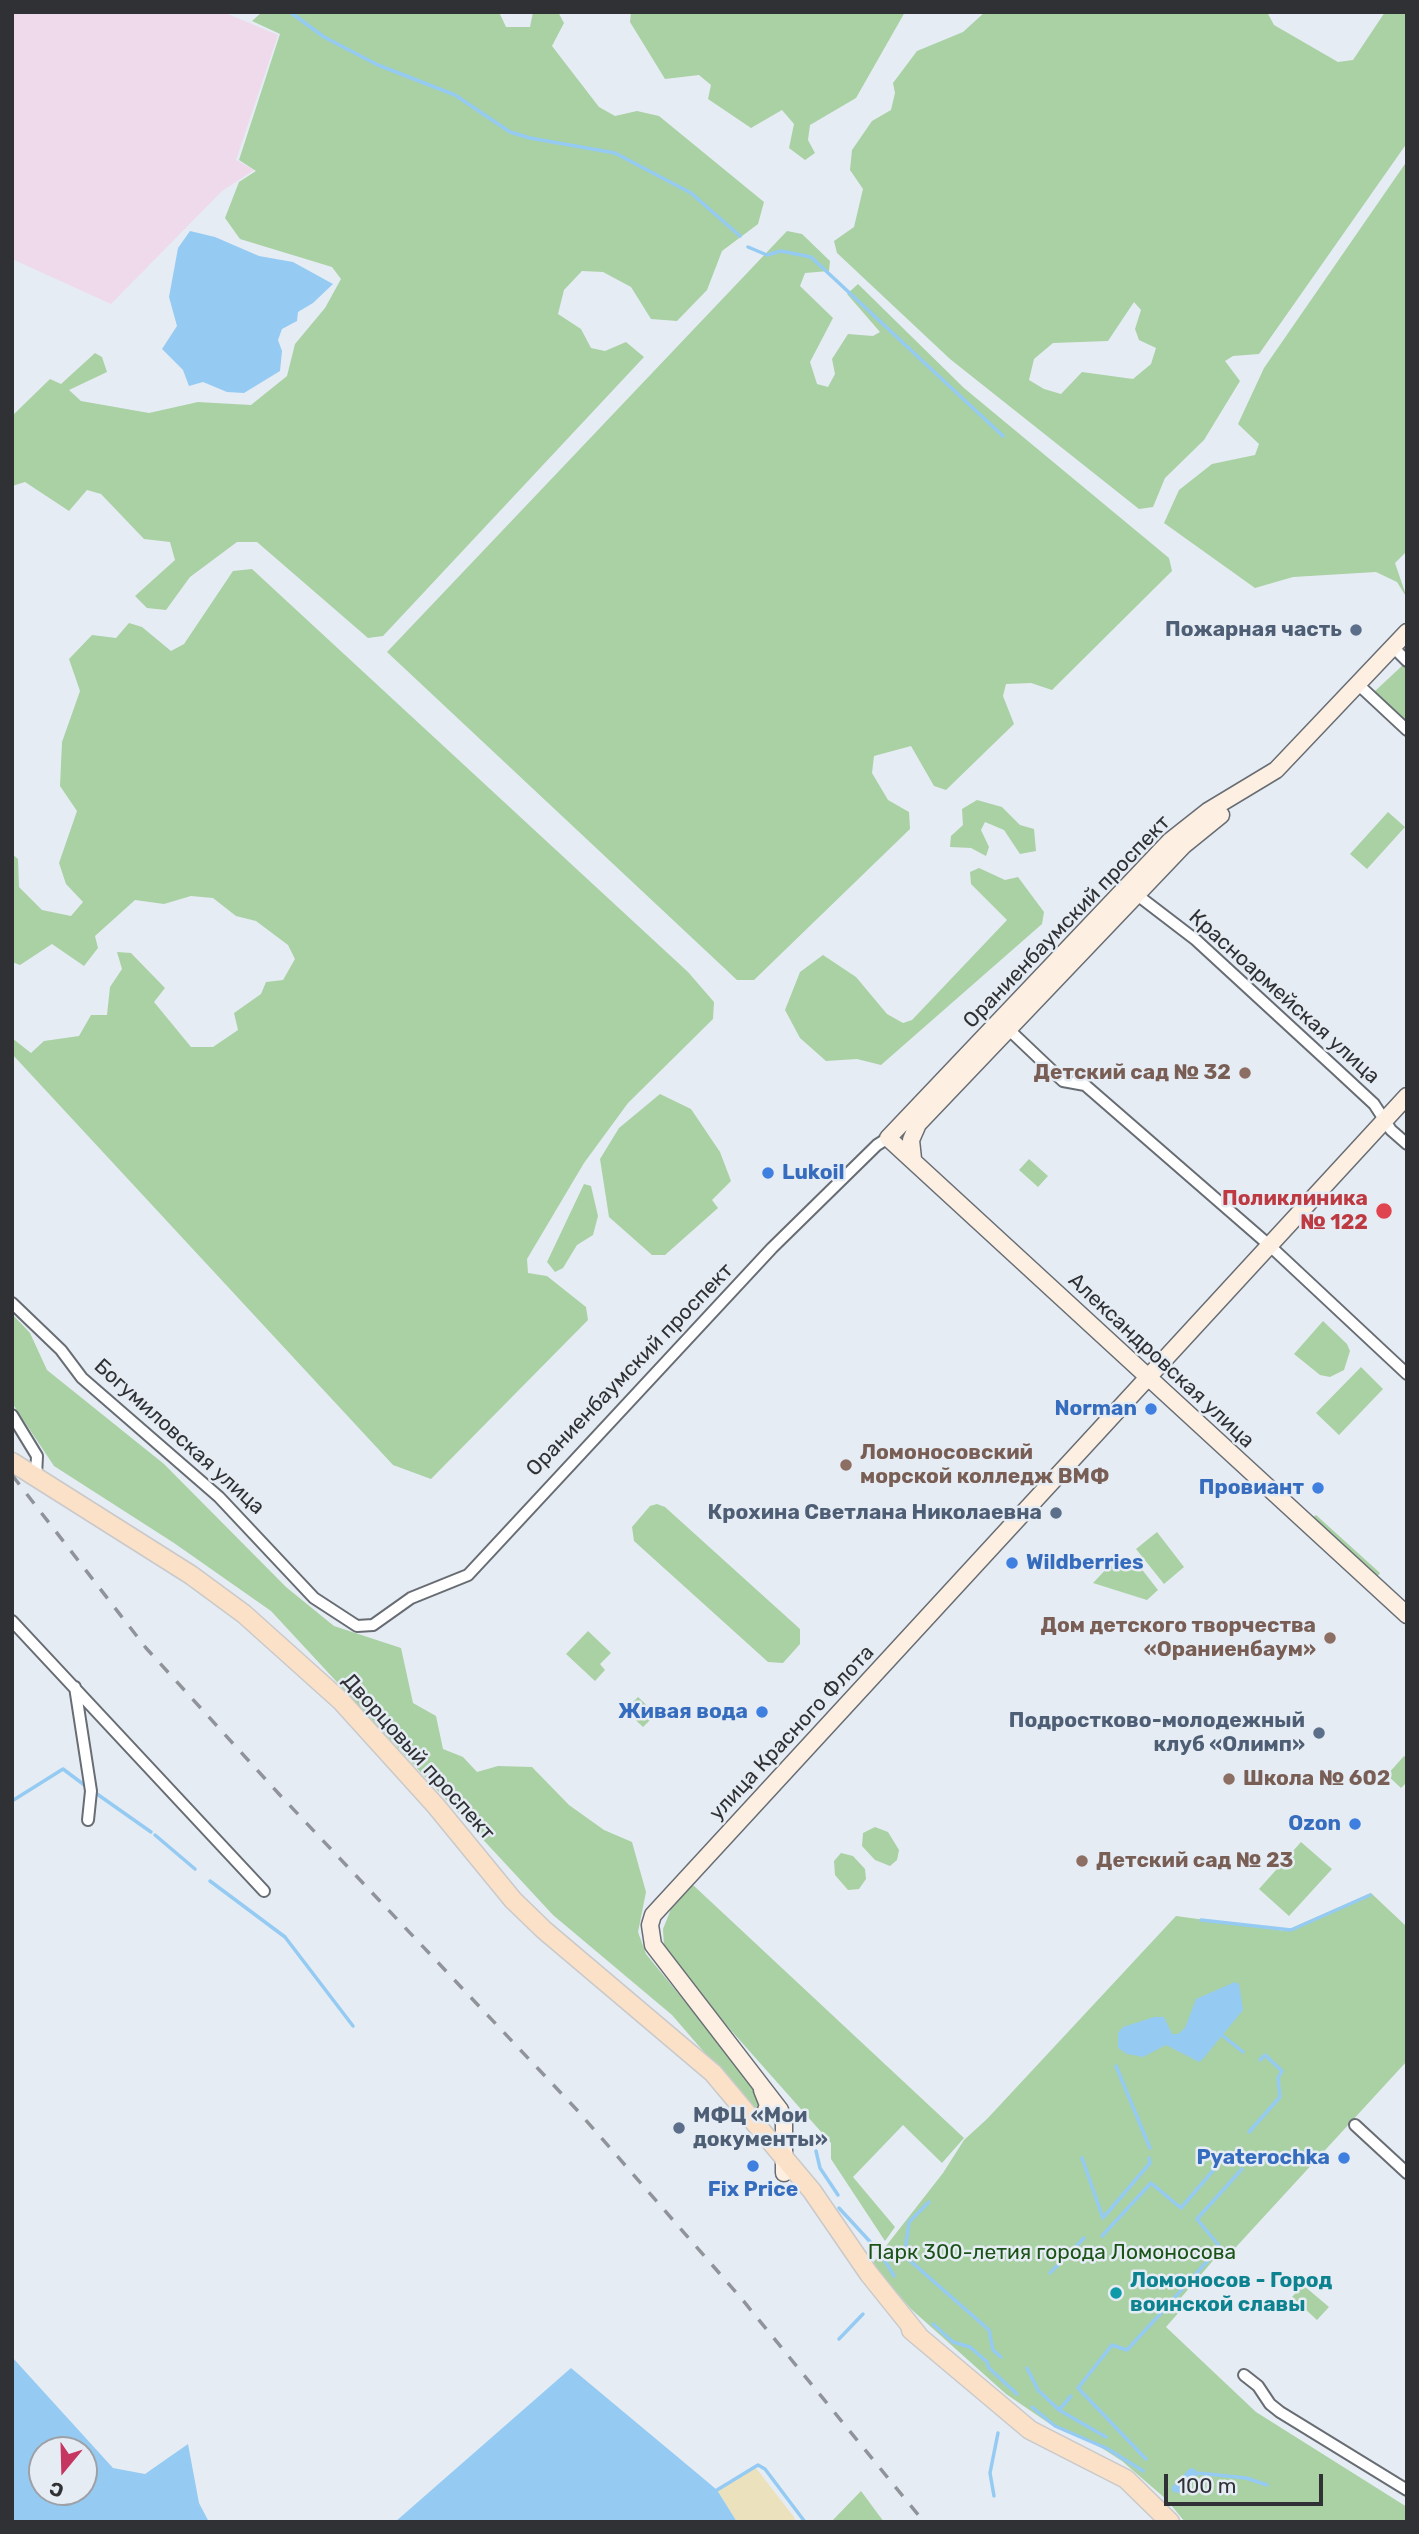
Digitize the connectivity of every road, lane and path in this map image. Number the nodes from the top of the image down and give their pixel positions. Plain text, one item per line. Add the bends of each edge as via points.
1 (1407, 632) edge
2 (1401, 652) edge
3 (1363, 689) junction
4 (1407, 730) edge
5 (1132, 891) junction
6 (1004, 1025) junction
7 (1407, 1096) edge
8 (1385, 1120) junction
9 (888, 1138) junction
10 (911, 1140) junction
11 (1407, 1144) edge
12 (913, 1159) junction
13 (1269, 1245) junction
14 (12, 1303) edge
15 (1407, 1374) edge
16 (1149, 1380) junction
17 (12, 1415) edge
18 (12, 1462) edge
19 (36, 1476) junction
20 (390, 1612) joint
21 (1407, 1615) edge
22 (12, 1621) edge
23 (74, 1685) junction
24 (88, 1820) dead end
25 (264, 1891) dead end
26 (699, 2062) junction
27 (757, 2078) junction
28 (749, 2117) junction
29 (1355, 2125) dead end
30 (782, 2157) junction
31 (1407, 2173) edge
32 (1244, 2375) dead end
33 (1407, 2490) edge
34 (1170, 2522) edge

1 - 2 main road, Ораниенбаумский проспект
2 - 3 main road, Ораниенбаумский проспект
2 - 5 main road, Ораниенбаумский проспект via 1276,770 1195,820 1170,841
3 - 4 street
3 - 5 main road, Ораниенбаумский проспект via 1271,784 1207,825
5 - 6 main road, Ораниенбаумский проспект
5 - 8 street, Красноармейская улица via 1196,940 1374,1104
6 - 9 main road, Ораниенбаумский проспект
6 - 10 main road, Ораниенбаумский проспект via 918,1124
6 - 13 street via 1063,1081 1084,1085
7 - 8 main road, улица Красного Флота
8 - 11 street, Красноармейская улица
8 - 13 main road, улица Красного Флота
9 - 10 street
9 - 12 main road, Александровская улица
9 - 20 street, Ораниенбаумский проспект via 772,1248 468,1574 433,1587
10 - 12 main road
12 - 16 main road, Александровская улица
13 - 15 street
13 - 16 main road, улица Красного Флота
14 - 20 street, Богумиловская улица via 61,1349 91,1386 219,1496 314,1598 357,1626 373,1625
16 - 21 main road, Александровская улица
16 - 27 main road, улица Красного Флота via 653,1914 653,1945
17 - 19 street via 37,1457
18 - 19 main road, Дворцовый проспект
19 - 26 main road, Дворцовый проспект via 244,1614 366,1726 513,1900
22 - 23 street
23 - 24 street via 91,1791
23 - 25 street
26 - 28 main road, Дворцовый проспект
26 - 30 main road, Дворцовый проспект via 705,2075
27 - 28 main road via 768,2105 762,2116
27 - 30 main road, улица Красного Флота via 783,2117
28 - 30 main road, Дворцовый проспект
29 - 31 street
30 - 34 main road, Дворцовый проспект via 918,2335 1030,2430 1126,2479
32 - 33 street via 1280,2412

